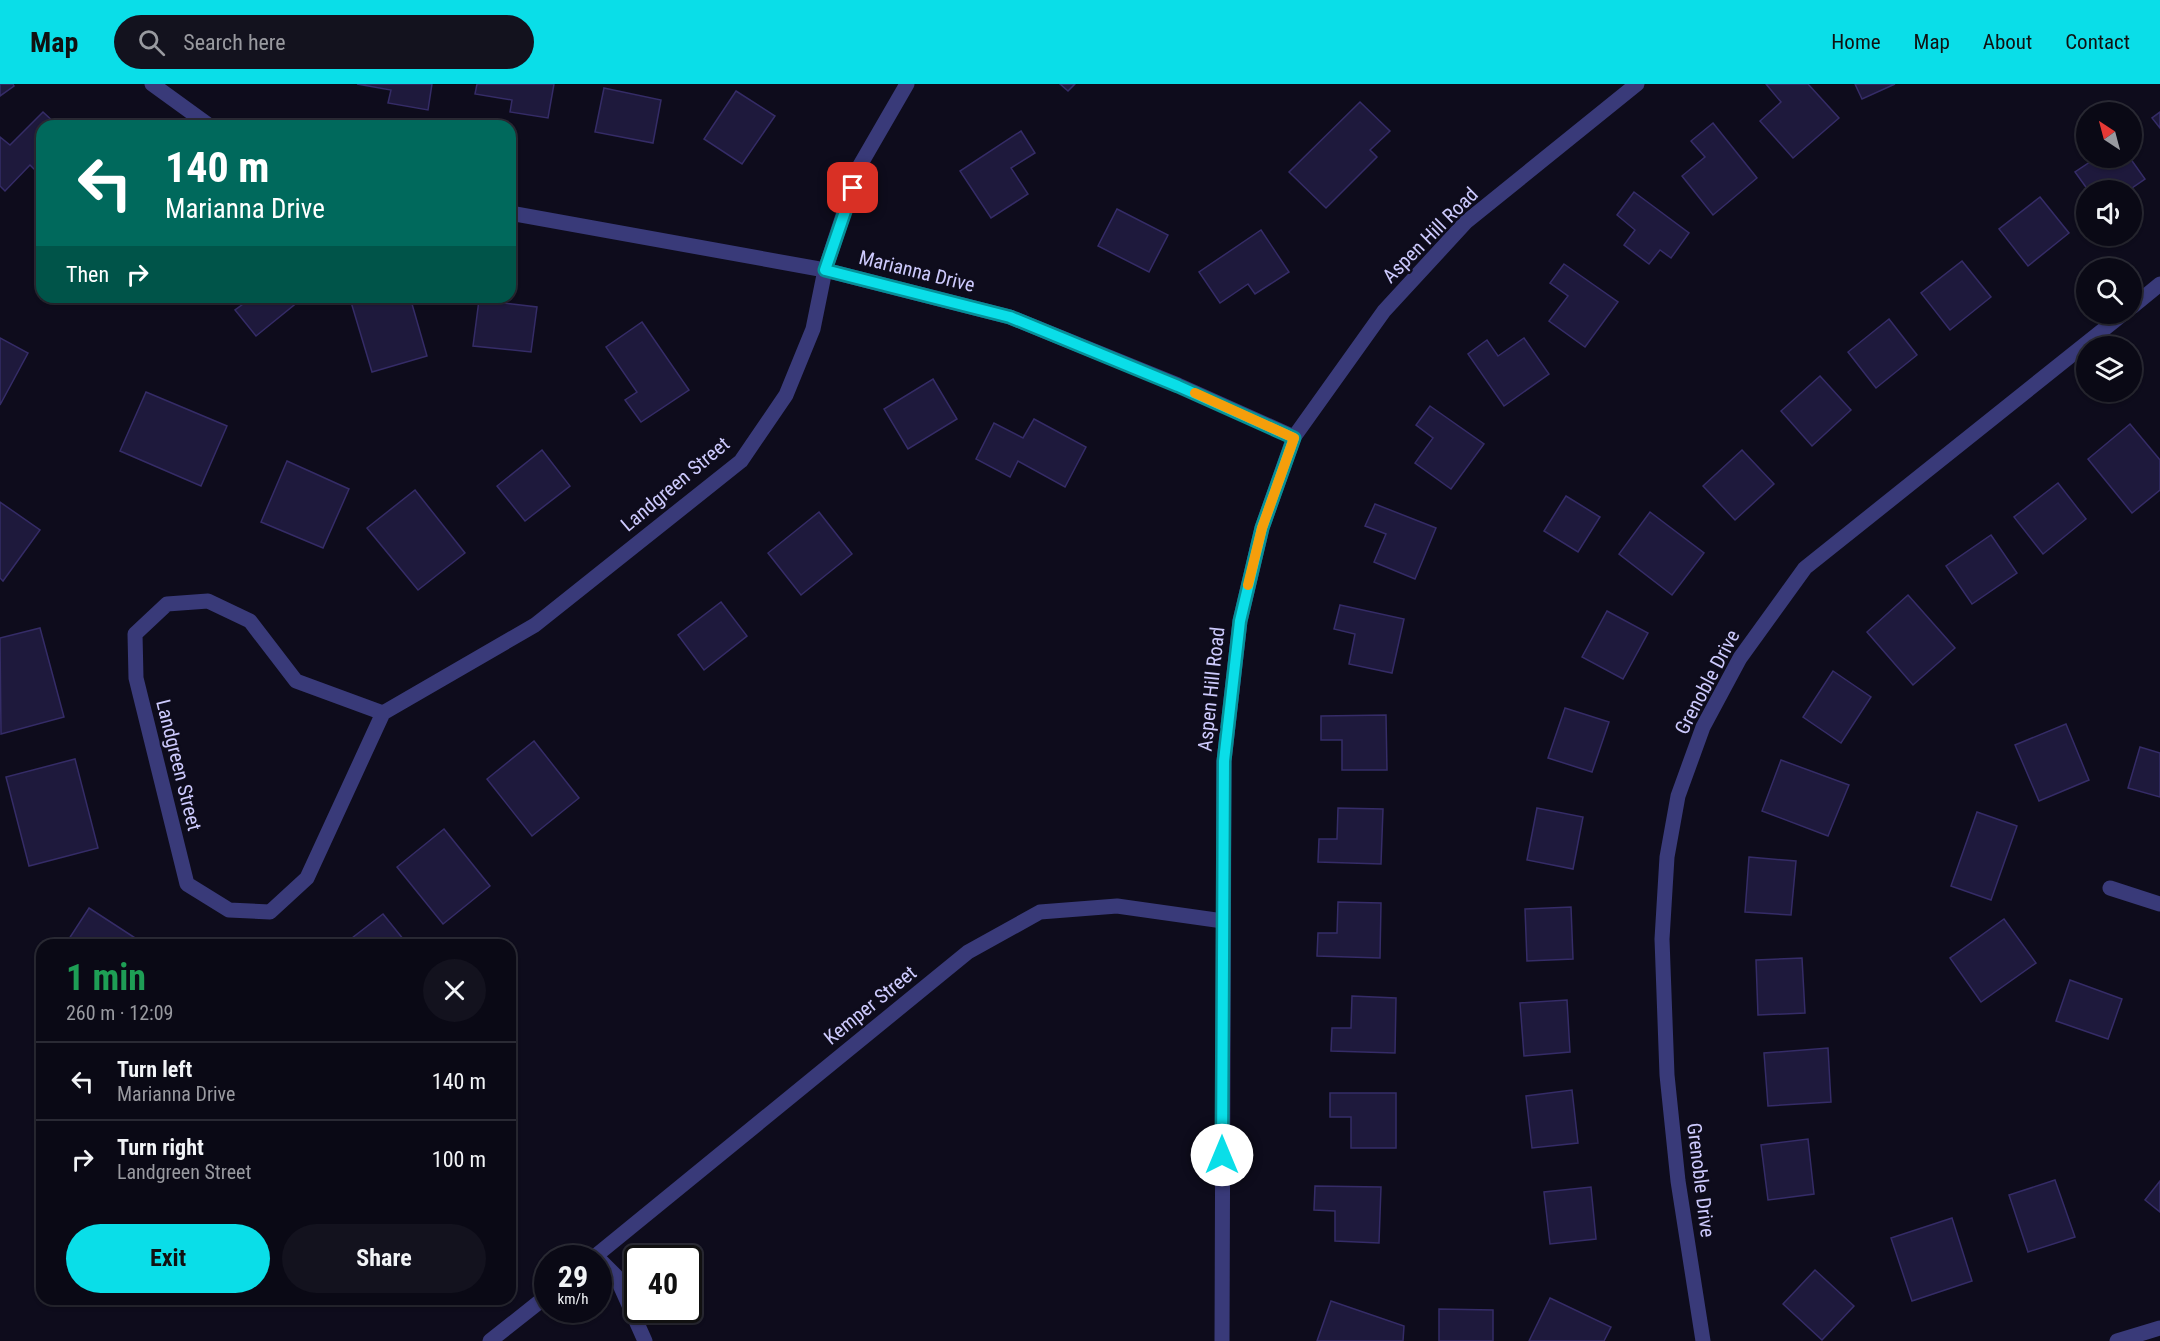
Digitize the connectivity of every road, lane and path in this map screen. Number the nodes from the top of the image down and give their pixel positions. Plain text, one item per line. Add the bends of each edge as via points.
1 (152, 84) edge
2 (907, 84) edge
3 (1636, 84) edge
4 (202, 120) edge
5 (516, 214) edge
6 (825, 270) junction
7 (2160, 284) edge
8 (2142, 299) edge
9 (2110, 324) edge
10 (1294, 438) junction
11 (383, 713) junction
12 (2110, 888) dead end
13 (2160, 904) edge
14 (1223, 921) junction
15 (610, 1245) edge
16 (612, 1272) edge
17 (534, 1306) edge
18 (2160, 1328) edge
19 (490, 1341) edge
20 (645, 1341) edge
21 (1222, 1341) edge
22 (1703, 1341) edge
23 (2118, 1341) edge

1 - 4 street
2 - 6 street, Landgreen Street via 859,167
3 - 10 street, Aspen Hill Road via 1466,222 1384,311
5 - 6 street, Marianna Drive
6 - 10 street, Marianna Drive via 1010,317
6 - 11 street, Landgreen Street via 813,330 786,395 741,461 535,625
7 - 8 street
9 - 22 street, Grenoble Drive via 1805,568 1740,658 1703,727 1678,796 1667,857 1662,939 1667,1075 1678,1180
10 - 14 street, Aspen Hill Road via 1262,528 1240,621 1224,761
11 - 11 street, Landgreen Street via 296,681 250,621 208,601 167,604 135,634 136,678 187,884 229,910 270,912 307,878
12 - 13 street
14 - 15 street, Kemper Street via 1117,906 1040,912 968,952
14 - 21 street, Aspen Hill Road
16 - 20 street
17 - 19 street
18 - 23 street

